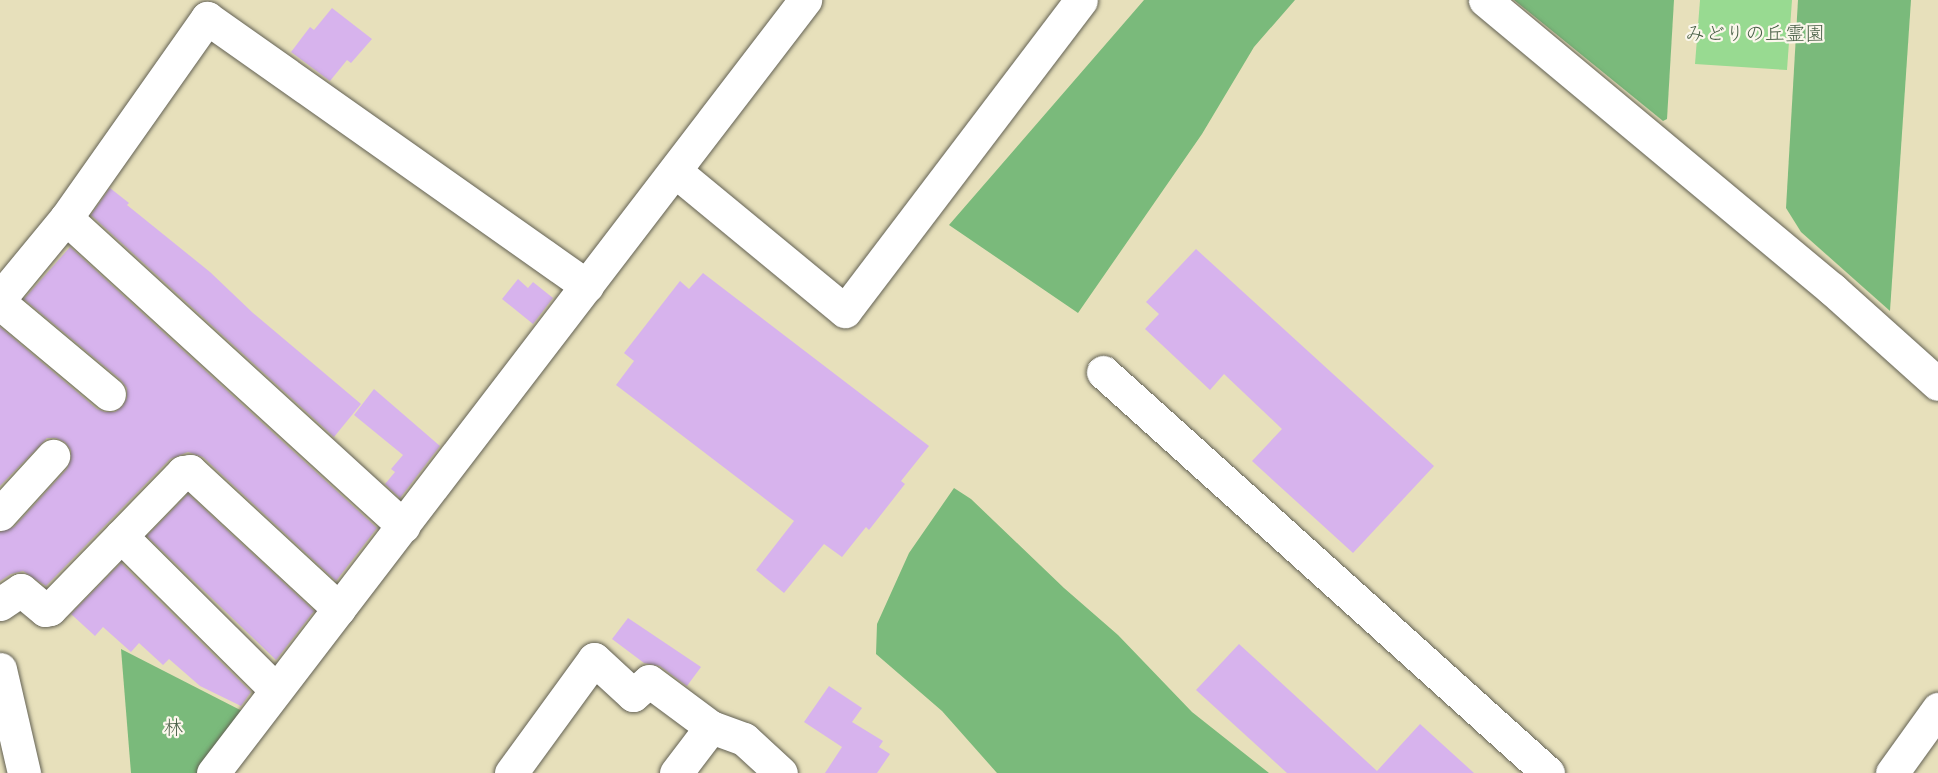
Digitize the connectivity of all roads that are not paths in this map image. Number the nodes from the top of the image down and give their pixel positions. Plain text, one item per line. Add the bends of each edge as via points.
1 (805, 0) edge
2 (1081, 0) edge
3 (1485, 0) edge
4 (675, 171) junction
5 (66, 218) junction
6 (587, 286) junction
7 (0, 298) edge
8 (0, 303) edge
9 (1103, 372) dead end
10 (1938, 384) edge
11 (109, 394) dead end
12 (52, 456) dead end
13 (0, 514) edge
14 (403, 526) junction
15 (121, 536) junction
16 (0, 604) edge
17 (339, 609) junction
18 (0, 669) edge
19 (276, 690) junction
20 (1938, 709) edge
21 (711, 727) junction
22 (219, 771) edge
23 (24, 773) edge
24 (511, 773) edge
25 (676, 773) edge
26 (781, 773) edge
27 (1548, 773) edge
28 (1892, 773) edge

1 - 4 street
2 - 4 street via 844,311
3 - 10 street via 1832,290
4 - 6 street
5 - 6 street via 207,18
5 - 7 street
5 - 14 street
6 - 14 street
8 - 11 street
9 - 27 street
12 - 13 street
14 - 17 street
15 - 16 street via 48,610 21,590
15 - 17 street via 183,472 190,471
15 - 19 street
17 - 19 street
18 - 23 street
19 - 22 street
20 - 28 street
21 - 24 street via 649,681 633,694 594,659
21 - 25 street
21 - 26 street via 744,739

